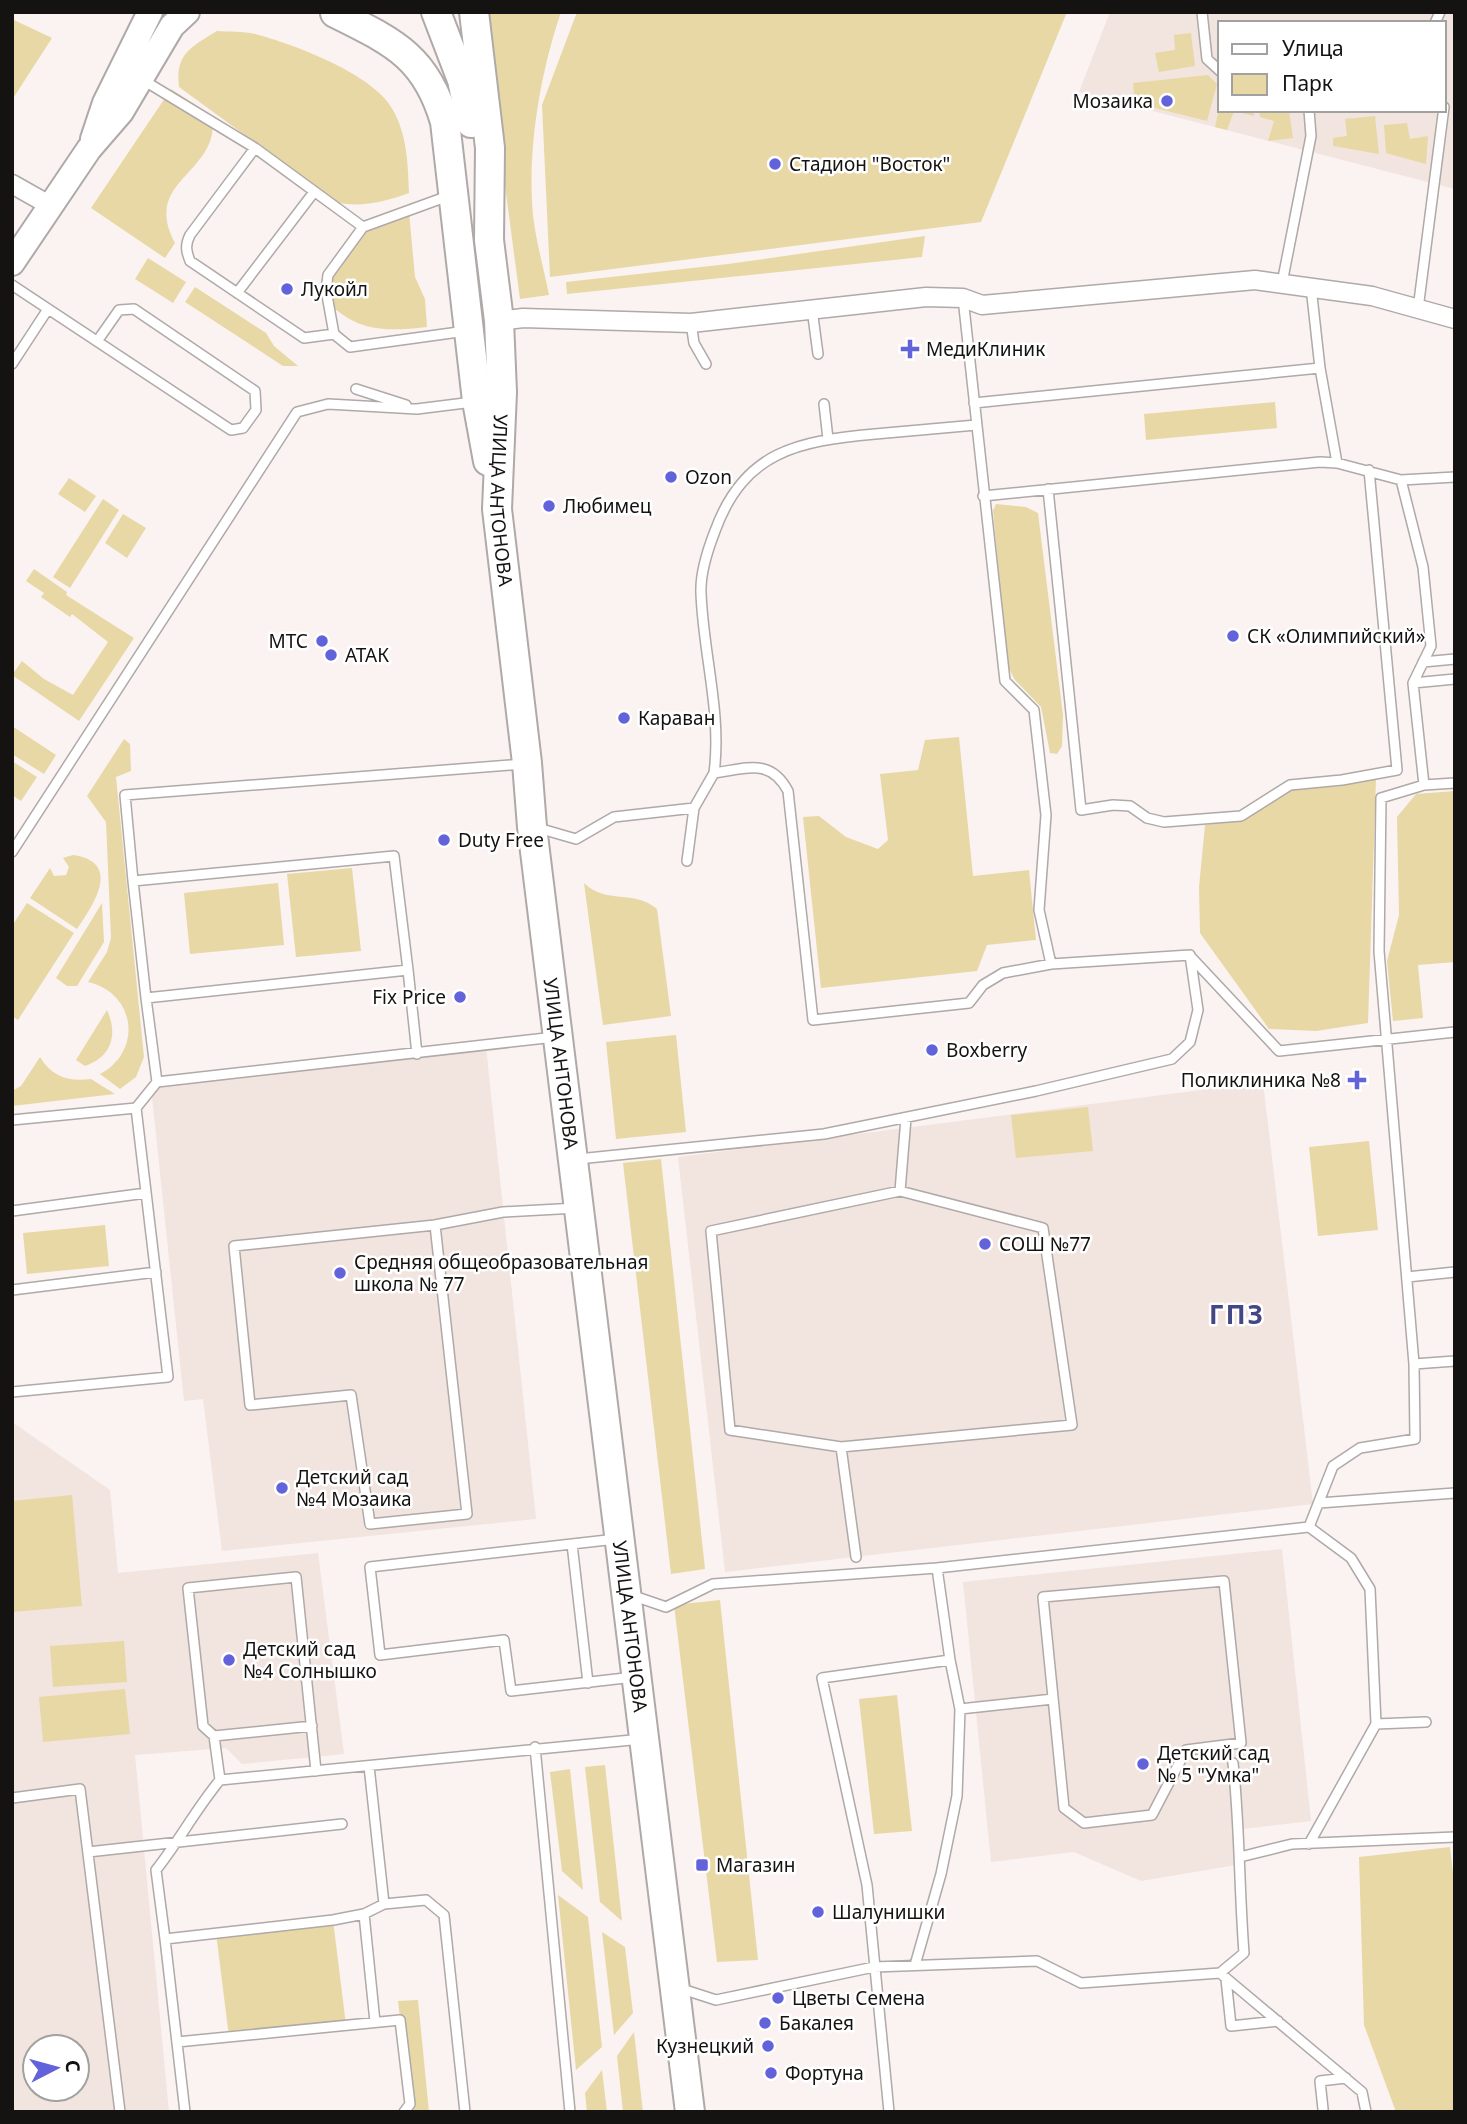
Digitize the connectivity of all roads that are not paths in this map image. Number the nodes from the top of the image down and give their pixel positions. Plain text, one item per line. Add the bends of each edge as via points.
1 (187, 12) edge
2 (356, 12) edge
3 (436, 12) edge
4 (474, 12) edge
5 (1202, 12) edge
6 (334, 13) edge
7 (151, 17) edge
8 (1218, 69) edge
9 (143, 80) junction
10 (1309, 112) edge
11 (1443, 112) edge
12 (255, 148) junction
13 (89, 149) junction
14 (12, 184) edge
15 (314, 192) junction
16 (454, 194) junction
17 (51, 206) junction
18 (363, 227) junction
19 (489, 240) junction
20 (12, 263) edge
21 (1282, 284) junction
22 (12, 285) edge
23 (1311, 287) junction
24 (237, 293) junction
25 (963, 298) junction
26 (48, 309) junction
27 (813, 309) junction
28 (1418, 309) junction
29 (1455, 319) edge
30 (499, 321) junction
31 (691, 323) junction
32 (469, 330) junction
33 (334, 334) junction
34 (99, 340) junction
35 (818, 354) dead end
36 (12, 364) edge
37 (706, 364) dead end
38 (1320, 369) junction
39 (356, 389) dead end
40 (477, 401) junction
41 (974, 403) junction
42 (824, 404) dead end
43 (417, 409) junction
44 (976, 425) junction
45 (828, 439) junction
46 (1337, 463) junction
47 (1369, 470) junction
48 (1455, 477) edge
49 (1401, 480) junction
50 (1048, 489) junction
51 (983, 496) junction
52 (497, 509) junction
53 (1455, 659) edge
54 (1423, 662) junction
55 (1455, 679) edge
56 (1413, 683) junction
57 (527, 763) junction
58 (714, 773) junction
59 (1455, 783) edge
60 (1424, 786) junction
61 (694, 808) junction
62 (531, 827) junction
63 (12, 852) edge
64 (687, 861) dead end
65 (133, 881) junction
66 (1190, 955) junction
67 (1051, 964) junction
68 (408, 970) junction
69 (146, 998) junction
70 (1455, 1032) edge
71 (557, 1037) junction
72 (1384, 1039) junction
73 (417, 1054) junction
74 (156, 1082) junction
75 (136, 1108) junction
76 (906, 1118) junction
77 (12, 1120) edge
78 (572, 1160) junction
79 (900, 1191) junction
80 (146, 1194) junction
81 (578, 1208) junction
82 (12, 1211) edge
83 (435, 1225) junction
84 (156, 1272) junction
85 (1455, 1272) edge
86 (1406, 1277) junction
87 (12, 1290) edge
88 (1455, 1360) edge
89 (1414, 1364) junction
90 (12, 1392) edge
91 (841, 1447) junction
92 (1455, 1493) edge
93 (1319, 1503) junction
94 (1309, 1527) junction
95 (619, 1539) junction
96 (572, 1544) junction
97 (856, 1556) dead end
98 (937, 1568) junction
99 (626, 1594) junction
100 (950, 1660) junction
101 (636, 1677) junction
102 (588, 1683) junction
103 (1053, 1699) junction
104 (960, 1709) junction
105 (1426, 1722) dead end
106 (1376, 1724) junction
107 (312, 1726) junction
108 (215, 1736) junction
109 (644, 1738) junction
110 (535, 1747) junction
111 (1233, 1763) dead end
112 (369, 1766) junction
113 (316, 1771) junction
114 (220, 1780) junction
115 (12, 1798) edge
116 (342, 1824) dead end
117 (1455, 1837) edge
118 (178, 1842) junction
119 (1309, 1844) junction
120 (88, 1852) junction
121 (1240, 1857) junction
122 (384, 1904) junction
123 (364, 1914) junction
124 (165, 1939) junction
125 (915, 1965) junction
126 (874, 1967) junction
127 (1223, 1976) junction
128 (674, 1987) junction
129 (1278, 2021) junction
130 (374, 2022) junction
131 (177, 2042) junction
132 (1346, 2078) junction
133 (1323, 2109) dead end
134 (120, 2112) edge
135 (185, 2112) edge
136 (404, 2112) edge
137 (465, 2112) edge
138 (570, 2112) edge
139 (690, 2112) edge
140 (888, 2112) edge
141 (1366, 2112) edge

1 - 9 main road via 172,26
2 - 6 main road
3 - 19 main road via 469,110
4 - 19 main road, УЛИЦА АНТОНОВА via 490,148
5 - 8 lane via 1208,59
6 - 16 main road via 379,34 409,55 427,75 445,122
7 - 13 main road via 105,103
9 - 12 lane
9 - 13 main road
10 - 21 lane via 1311,136
11 - 28 lane
12 - 15 lane
12 - 24 lane via 187,242 190,261
13 - 17 main road
14 - 17 street
15 - 18 lane
15 - 24 lane
16 - 18 lane
16 - 32 main road
17 - 20 main road
18 - 33 lane via 328,275 327,307
19 - 30 main road, УЛИЦА АНТОНОВА
21 - 23 street
21 - 25 street via 1255,280 982,305
22 - 26 lane
23 - 28 street
23 - 38 lane
24 - 33 lane via 304,338
25 - 27 street via 926,297
25 - 41 lane
26 - 34 lane
26 - 36 lane
27 - 31 street
27 - 35 lane
28 - 29 street
30 - 31 street
30 - 32 main road
30 - 52 main road, УЛИЦА АНТОНОВА via 502,391
31 - 37 lane via 694,343
32 - 33 lane via 351,347
32 - 40 main road
34 - 34 lane via 231,430 243,428 256,410 255,391 134,309 119,310
38 - 41 lane
38 - 46 lane
39 - 43 lane
40 - 43 lane
40 - 52 main road
41 - 44 lane
42 - 45 lane
43 - 63 lane via 328,404 297,412
44 - 45 lane
44 - 51 lane
45 - 58 lane via 791,447 767,459 741,481 722,511 708,548 701,590 718,745
46 - 47 lane
46 - 50 lane
47 - 49 lane
47 - 50 lane via 1397,770 1290,785 1241,816 1164,822 1147,818 1130,806 1081,810
48 - 49 lane
49 - 54 lane via 1423,567 1431,646
50 - 51 lane
51 - 67 lane via 1005,681 1034,710 1045,815 1039,910
52 - 57 main road, УЛИЦА АНТОНОВА
53 - 54 lane
54 - 56 lane
55 - 56 lane
56 - 60 lane
57 - 62 main road, УЛИЦА АНТОНОВА
57 - 65 lane via 125,795
58 - 61 lane
58 - 67 lane via 764,767 780,777 788,791 813,1020 969,1003 983,985 1003,973
59 - 60 lane
60 - 72 lane via 1381,798 1379,951
61 - 62 lane via 614,817 576,839
61 - 64 lane
62 - 71 main road, УЛИЦА АНТОНОВА
65 - 68 lane via 394,856
65 - 69 lane
66 - 67 lane
66 - 72 lane via 1279,1051
66 - 76 lane via 1198,1010 1190,1042 1172,1059
68 - 69 lane
68 - 73 lane
69 - 74 lane
70 - 72 lane
71 - 73 lane
71 - 78 main road, УЛИЦА АНТОНОВА
72 - 86 lane
73 - 74 lane
74 - 75 lane
75 - 77 lane
75 - 80 lane
76 - 78 lane via 824,1134
76 - 79 lane
78 - 81 main road, УЛИЦА АНТОНОВА
79 - 91 lane via 711,1231 730,1430
79 - 91 lane via 1043,1228 1072,1425
80 - 82 lane
80 - 84 lane
81 - 83 lane via 509,1212
81 - 95 main road, УЛИЦА АНТОНОВА
83 - 83 lane via 234,1246 250,1405 351,1395 370,1524 467,1514
84 - 87 lane
84 - 90 lane via 169,1377
85 - 86 lane
86 - 89 lane
88 - 89 lane
89 - 93 lane via 1415,1440 1360,1448 1332,1466
91 - 97 lane
92 - 93 lane
93 - 94 lane
94 - 98 lane
94 - 106 lane via 1351,1558 1370,1589
95 - 96 lane
95 - 99 main road, УЛИЦА АНТОНОВА
96 - 102 lane
96 - 102 lane via 370,1567 380,1655 504,1640 511,1691
98 - 99 lane via 713,1584 666,1607
98 - 100 lane
99 - 101 main road, УЛИЦА АНТОНОВА
100 - 104 lane
100 - 126 lane via 822,1678 867,1885
101 - 102 lane
101 - 109 main road, УЛИЦА АНТОНОВА
103 - 103 lane via 1064,1808 1084,1823 1153,1815 1186,1749 1241,1743 1224,1581 1043,1597
103 - 104 lane
104 - 125 lane via 957,1796
105 - 106 lane
106 - 119 lane
107 - 108 lane
107 - 108 lane via 296,1577 188,1588 203,1726
107 - 113 lane
108 - 114 lane
109 - 110 lane
109 - 128 main road, УЛИЦА АНТОНОВА
110 - 112 lane
110 - 138 lane
111 - 121 lane
112 - 113 lane
112 - 122 lane
113 - 114 lane
114 - 118 lane via 194,1811
115 - 120 lane via 80,1789
116 - 118 lane
117 - 119 lane
118 - 120 lane
118 - 124 lane via 156,1870
119 - 121 lane
120 - 134 lane
121 - 127 lane via 1244,1953
122 - 123 lane
122 - 137 lane via 426,1900 444,1915
123 - 124 lane
123 - 130 lane
124 - 131 lane
125 - 126 lane
125 - 127 lane via 1037,1961 1081,1983
126 - 128 lane via 716,2000
126 - 140 lane
127 - 129 lane
127 - 129 lane via 1231,2026
128 - 139 main road, УЛИЦА АНТОНОВА
129 - 132 lane
130 - 131 lane
130 - 136 lane via 400,2020 410,2104
131 - 135 lane
132 - 133 lane via 1320,2081
132 - 141 lane via 1362,2092

